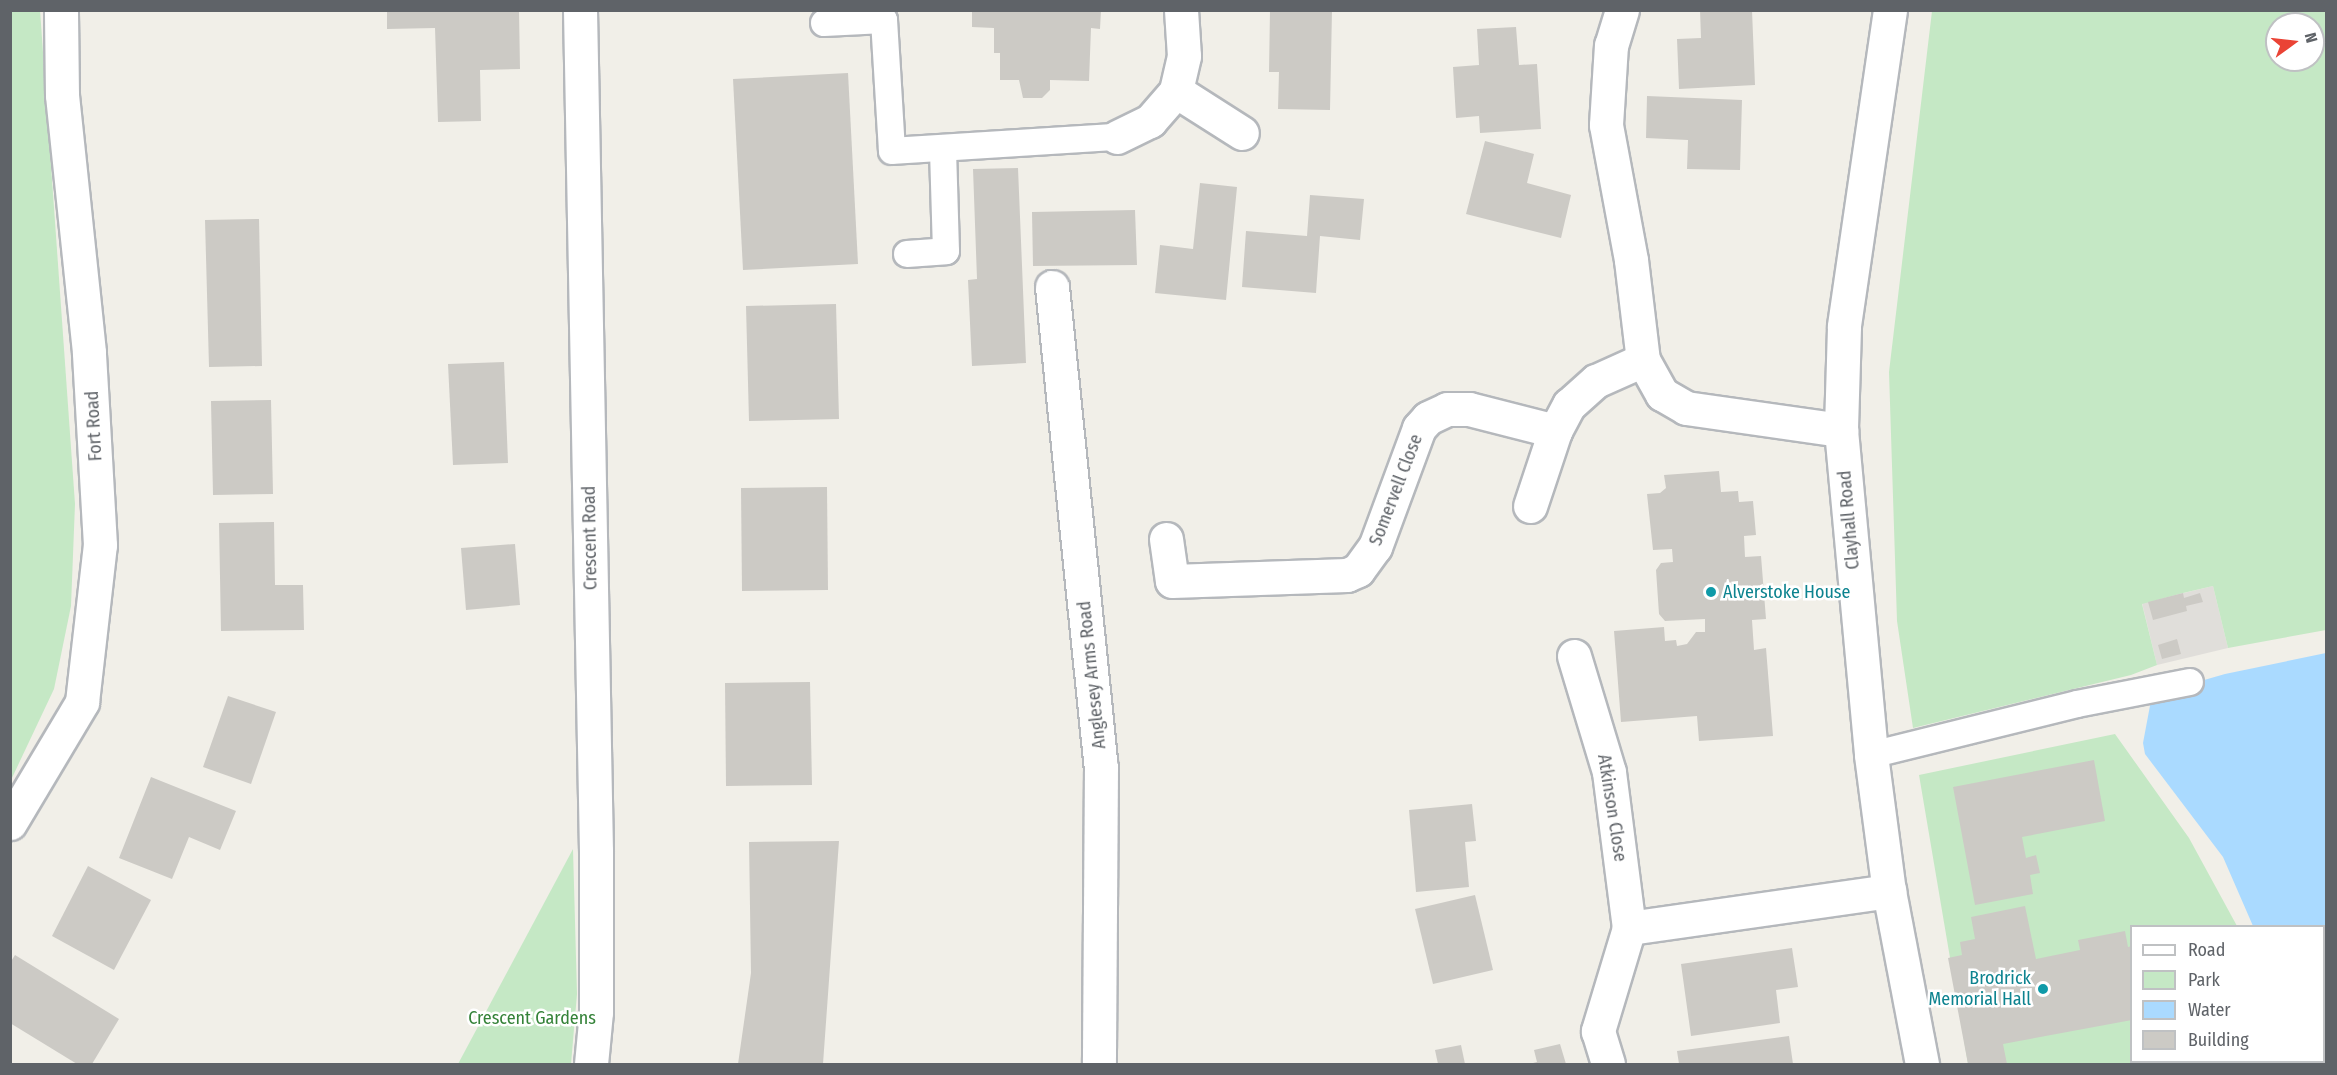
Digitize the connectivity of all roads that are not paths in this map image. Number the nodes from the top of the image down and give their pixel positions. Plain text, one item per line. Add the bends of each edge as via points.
1 (61, 10) edge
2 (580, 10) edge
3 (1181, 10) edge
4 (1622, 10) edge
5 (1890, 10) edge
6 (824, 23) dead end
7 (1176, 91) junction
8 (1242, 133) dead end
9 (1117, 136) joint
10 (943, 148) junction
11 (907, 254) dead end
12 (1052, 287) dead end
13 (1643, 360) junction
14 (1841, 430) junction
15 (1555, 431) junction
16 (1530, 506) dead end
17 (1166, 539) dead end
18 (1574, 656) dead end
19 (2190, 682) dead end
20 (1871, 754) junction
21 (10, 823) edge
22 (1889, 891) junction
23 (1629, 928) junction
24 (591, 1065) edge
25 (1099, 1065) edge
26 (1608, 1065) edge
27 (1922, 1065) edge

1 - 21 street, Fort Road via 62,95 89,352 100,545 82,702
2 - 24 street, Crescent Road via 596,850 596,1012
3 - 7 street via 1184,56
4 - 13 street via 1611,45 1606,125 1609,158 1629,248
5 - 14 street, Clayhall Road via 1844,327
6 - 10 lane via 884,20 892,151
7 - 8 street
7 - 9 street via 1150,121
9 - 10 lane
10 - 11 lane via 946,251
12 - 25 street, Anglesey Arms Road via 1101,767
13 - 14 street via 1662,394 1686,408
13 - 15 street via 1596,381 1569,405
14 - 20 street, Clayhall Road
15 - 16 street
15 - 17 street, Somervell Close via 1463,409 1448,409 1428,418 1412,441 1370,556 1358,570 1347,575 1172,581
18 - 23 street, Atkinson Close via 1609,772
19 - 20 lane via 2077,704
20 - 22 street, Clayhall Road
22 - 23 street
22 - 27 street, Clayhall Road
23 - 26 street, Atkinson Close via 1598,1031

